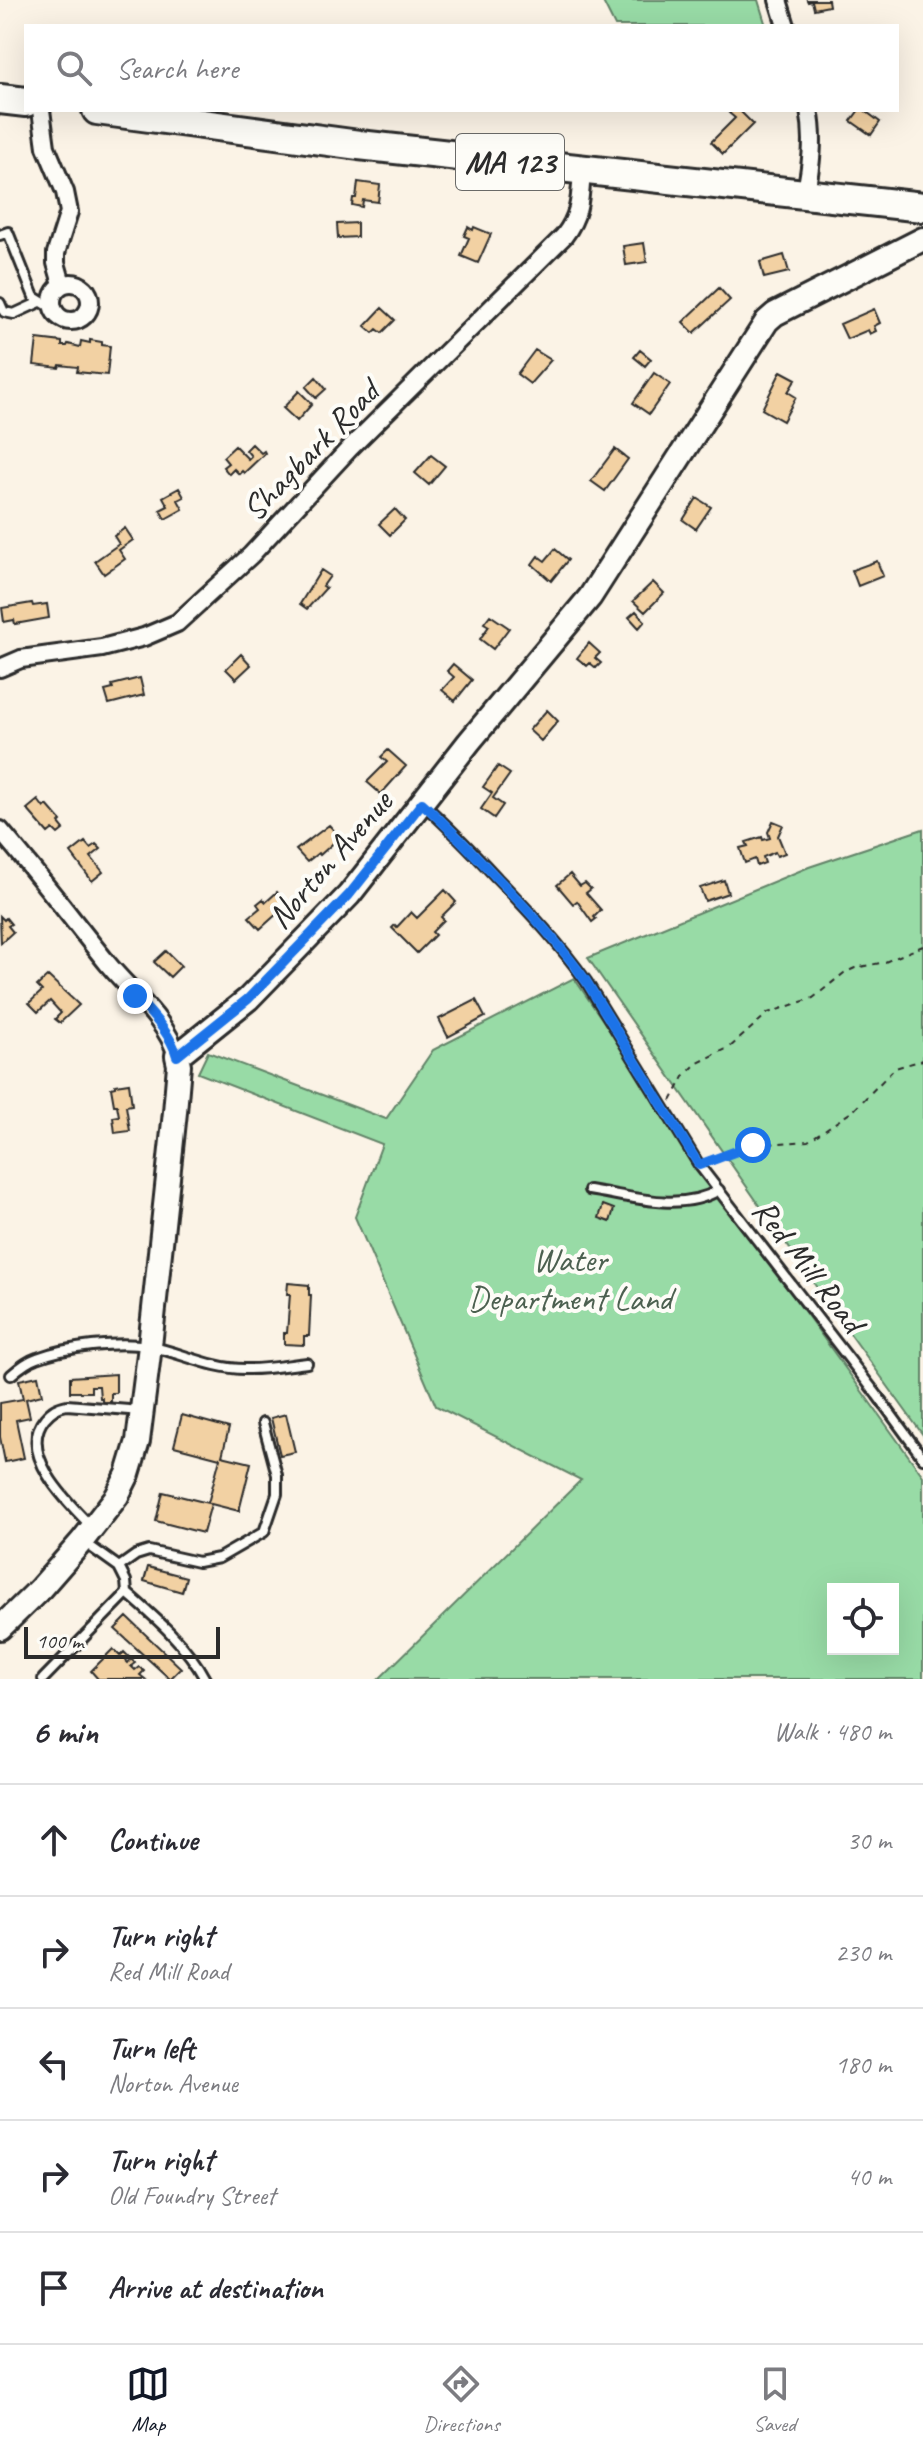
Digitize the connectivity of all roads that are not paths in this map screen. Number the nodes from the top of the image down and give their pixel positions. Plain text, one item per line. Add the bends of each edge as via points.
1 (778, 0) edge
2 (785, 24) edge
3 (0, 99) edge
4 (24, 102) edge
5 (41, 112) edge
6 (112, 112) edge
7 (809, 112) edge
8 (582, 170) junction
9 (805, 196) junction
10 (923, 207) edge
11 (0, 235) edge
12 (923, 239) edge
13 (62, 284) junction
14 (0, 303) edge
15 (46, 305) junction
16 (0, 668) edge
17 (422, 803) junction
18 (3, 841) edge
19 (177, 1056) junction
20 (589, 1190) dead end
21 (719, 1190) junction
22 (150, 1346) junction
23 (307, 1363) dead end
24 (11, 1375) dead end
25 (142, 1411) junction
26 (263, 1423) dead end
27 (923, 1458) edge
28 (87, 1534) junction
29 (119, 1567) junction
30 (127, 1593) junction
31 (0, 1628) edge
32 (43, 1679) edge
33 (205, 1679) edge

1 - 2 street
3 - 4 highway
5 - 13 street via 46,147 69,212 56,253
6 - 8 highway, MA 123
7 - 9 street via 812,151
8 - 9 highway, MA 123
8 - 16 street, Shagbark Road via 579,208 564,236 350,448 251,555 177,623 102,648 21,659
9 - 10 highway, MA 123
11 - 15 lane via 8,232 34,297
12 - 17 street, Norton Avenue via 767,321 611,568
13 - 15 street
13 - 15 street via 82,285 89,309 80,319 67,321
14 - 15 lane via 4,312 14,314
17 - 19 street, Norton Avenue via 349,895 248,999
17 - 21 lane, Red Mill Road via 568,956
18 - 19 street via 158,1022
19 - 22 street
20 - 21 lane via 676,1202
21 - 27 lane, Red Mill Road
22 - 23 lane via 244,1369
22 - 24 lane via 55,1352
22 - 25 street
25 - 28 street via 128,1474
25 - 28 lane via 57,1407 38,1430 38,1451 54,1486
26 - 29 lane via 277,1475 277,1494 264,1532 219,1558 198,1562 149,1551
28 - 29 lane
28 - 31 street
29 - 30 lane
30 - 32 lane
30 - 33 lane via 195,1661

